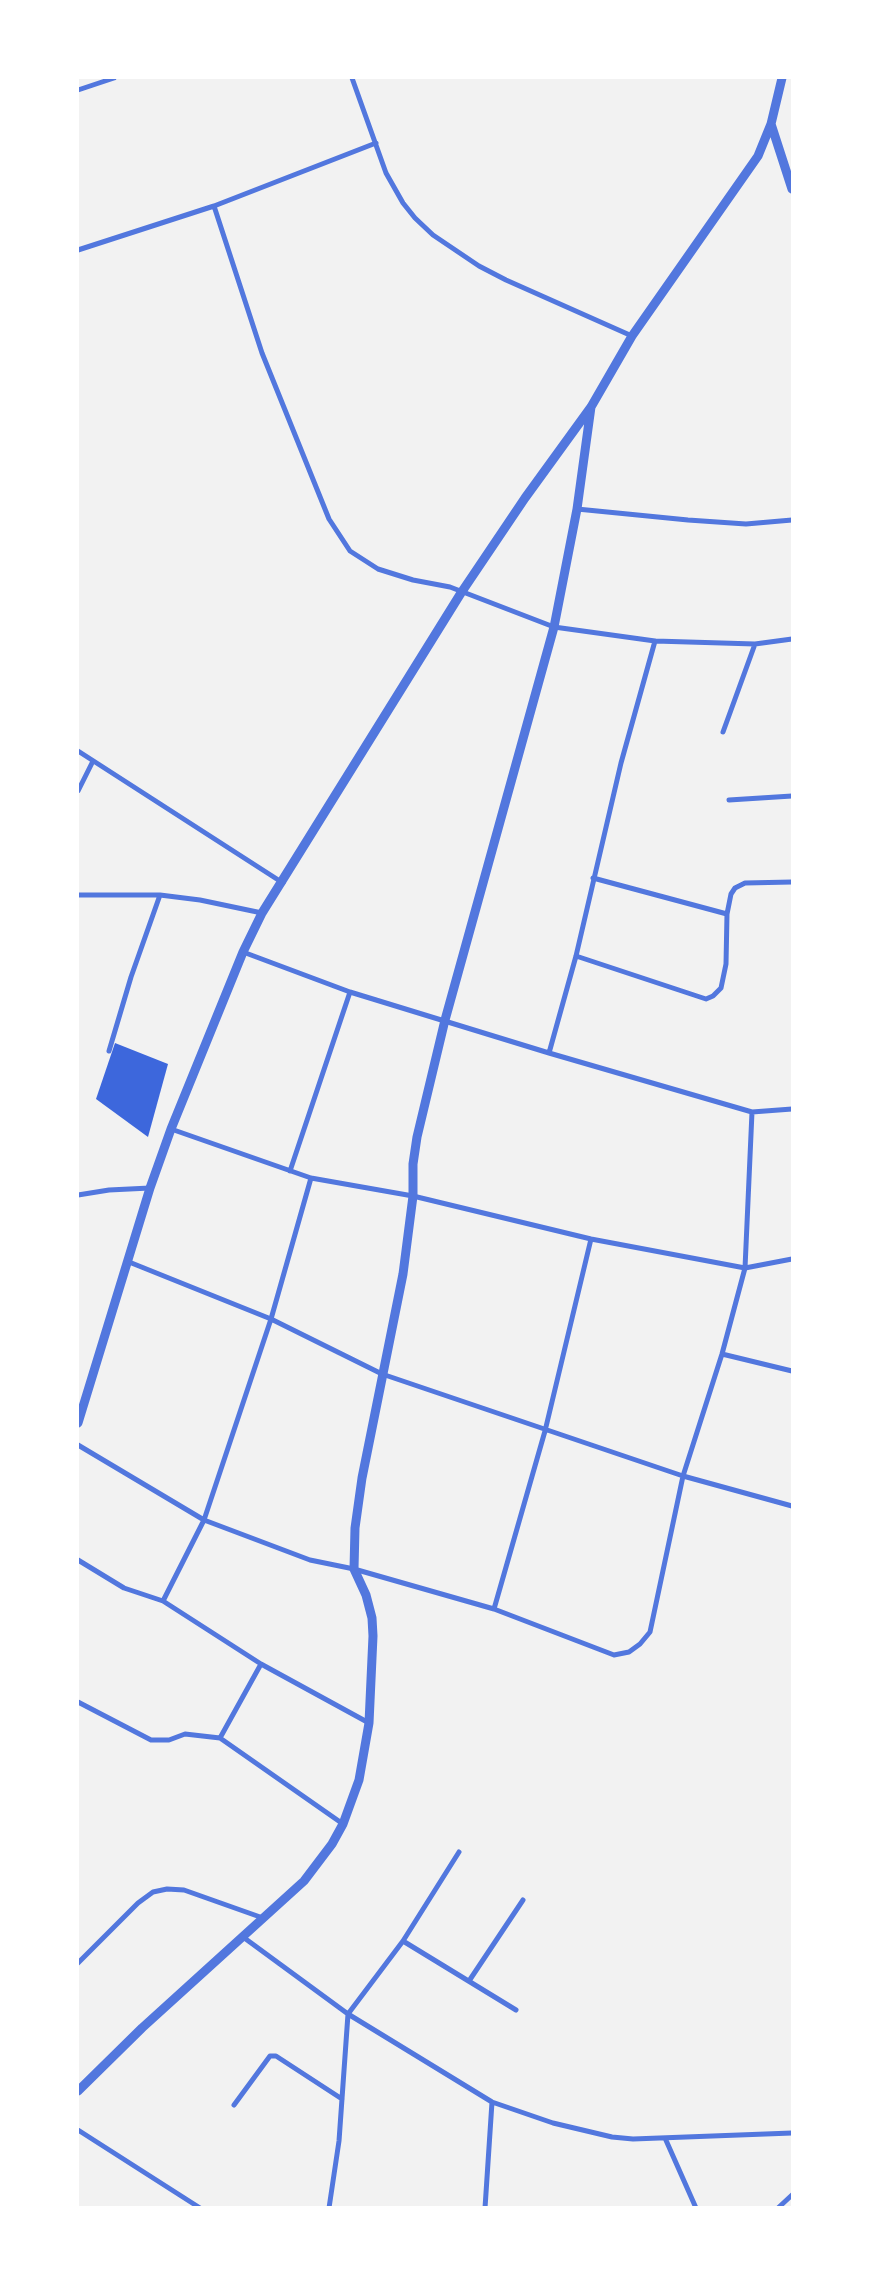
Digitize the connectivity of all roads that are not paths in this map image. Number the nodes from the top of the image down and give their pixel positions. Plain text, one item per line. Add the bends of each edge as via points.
1 (114, 78) edge
2 (352, 78) edge
3 (782, 78) edge
4 (78, 90) edge
5 (771, 124) junction
6 (376, 143) junction
7 (792, 189) edge
8 (214, 206) junction
9 (78, 250) edge
10 (632, 336) junction
11 (591, 407) junction
12 (577, 509) junction
13 (792, 520) edge
14 (461, 593) junction
15 (554, 627) junction
16 (792, 639) edge
17 (655, 640) junction
18 (755, 644) junction
19 (722, 732) dead end
20 (78, 751) edge
21 (93, 761) junction
22 (78, 791) edge
23 (792, 796) edge
24 (729, 800) dead end
25 (593, 878) junction
26 (792, 882) edge
27 (283, 883) junction
28 (78, 895) edge
29 (160, 895) junction
30 (262, 913) junction
31 (726, 914) junction
32 (243, 952) junction
33 (576, 956) junction
34 (350, 992) junction
35 (445, 1020) junction
36 (109, 1051) dead end
37 (549, 1053) junction
38 (792, 1109) edge
39 (752, 1112) junction
40 (171, 1130) junction
41 (290, 1172) junction
42 (311, 1178) junction
43 (150, 1188) junction
44 (78, 1195) edge
45 (413, 1196) junction
46 (591, 1239) junction
47 (792, 1259) edge
48 (129, 1262) junction
49 (745, 1268) junction
50 (272, 1319) junction
51 (722, 1354) junction
52 (792, 1371) edge
53 (382, 1374) junction
54 (78, 1423) edge
55 (545, 1431) junction
56 (78, 1445) edge
57 (683, 1476) junction
58 (792, 1506) edge
59 (204, 1520) junction
60 (78, 1560) edge
61 (354, 1569) junction
62 (163, 1601) junction
63 (494, 1609) junction
64 (261, 1664) junction
65 (78, 1702) edge
66 (369, 1723) junction
67 (220, 1738) junction
68 (343, 1824) junction
69 (459, 1852) dead end
70 (523, 1900) dead end
71 (264, 1918) junction
72 (243, 1937) junction
73 (402, 1941) junction
74 (78, 1963) edge
75 (470, 1982) junction
76 (516, 2010) dead end
77 (348, 2014) junction
78 (78, 2091) edge
79 (342, 2099) junction
80 (492, 2102) junction
81 (234, 2106) dead end
82 (78, 2130) edge
83 (792, 2133) edge
84 (665, 2138) junction
85 (792, 2195) edge
86 (200, 2208) edge
87 (329, 2208) edge
88 (485, 2208) edge
89 (696, 2208) edge
90 (778, 2208) edge

1 - 4 street
2 - 6 street
3 - 5 street
5 - 7 street
5 - 10 street via 758,156
6 - 8 street
6 - 10 street via 386,173 403,203 433,235 478,266
8 - 9 street
8 - 14 street via 262,353 329,518 350,551 378,569 450,587
10 - 11 street
11 - 12 street
11 - 14 street via 524,498
12 - 13 street via 746,524
12 - 15 street
14 - 15 street
14 - 27 street
15 - 17 street
15 - 35 street
16 - 18 street
17 - 18 street
17 - 25 street
18 - 19 street
20 - 21 street
21 - 22 street
21 - 27 street
23 - 24 street
25 - 31 street
25 - 33 street
26 - 31 street via 740,885 731,894
27 - 30 street
28 - 29 street
29 - 30 street
29 - 36 street
30 - 32 street
31 - 33 street via 726,964 721,988 706,999
32 - 34 street
32 - 40 street
33 - 37 street
34 - 35 street
34 - 41 street
35 - 37 street
35 - 45 street via 417,1137
37 - 39 street
38 - 39 street
39 - 49 street
40 - 41 street
40 - 43 street
41 - 42 street
42 - 45 street
42 - 50 street
43 - 44 street
43 - 48 street
45 - 46 street
45 - 53 street via 403,1274
46 - 49 street
46 - 55 street
47 - 49 street
48 - 50 street
48 - 54 street
49 - 51 street
50 - 53 street
50 - 59 street
51 - 52 street
51 - 57 street
53 - 55 street
53 - 61 street via 362,1478 355,1528
55 - 57 street
55 - 63 street
56 - 59 street
57 - 58 street
57 - 63 street via 650,1632 629,1652 614,1655
59 - 61 street via 310,1560
59 - 62 street
60 - 62 street via 124,1588
61 - 63 street
61 - 66 street via 372,1618
62 - 64 street
64 - 66 street
64 - 67 street
65 - 67 street via 151,1740 169,1740 185,1734
66 - 68 street via 359,1780
67 - 68 street
68 - 71 street via 304,1881
69 - 73 street
70 - 75 street
71 - 72 street
71 - 74 street via 184,1890 154,1892 138,1902
72 - 77 street
72 - 78 street
73 - 75 street
73 - 77 street
75 - 76 street
77 - 79 street
77 - 80 street
79 - 81 street via 276,2056 270,2056
79 - 87 street
80 - 84 street via 554,2123 612,2137
80 - 88 street
82 - 86 street
83 - 84 street
84 - 89 street
85 - 90 street

